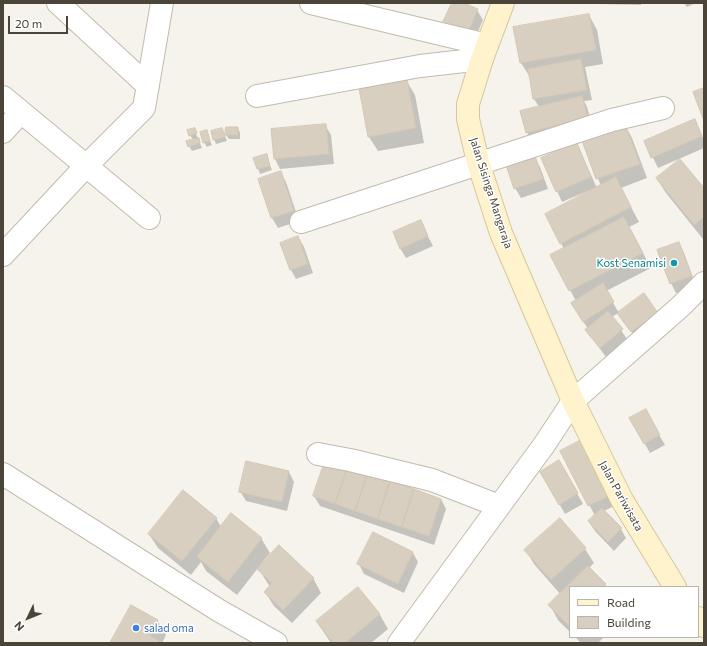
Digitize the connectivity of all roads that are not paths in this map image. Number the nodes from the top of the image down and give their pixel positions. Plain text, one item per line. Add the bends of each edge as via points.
1 (58, 3) edge
2 (162, 3) edge
3 (311, 3) edge
4 (504, 3) edge
5 (485, 52) junction
6 (148, 86) junction
7 (257, 96) dead end
8 (3, 97) edge
9 (663, 108) dead end
10 (21, 112) junction
11 (3, 132) edge
12 (478, 162) junction
13 (86, 166) junction
14 (149, 218) dead end
15 (301, 222) dead end
16 (3, 255) edge
17 (704, 282) edge
18 (573, 402) junction
19 (318, 454) dead end
20 (3, 474) edge
21 (499, 506) junction
22 (674, 586) edge
23 (276, 643) edge
24 (399, 643) edge

1 - 6 street
2 - 6 street
3 - 5 street
4 - 5 street, Jalan Sisinga Mangaraja
5 - 7 street
5 - 12 street, Jalan Sisinga Mangaraja via 468,104 468,119
6 - 13 street via 144,108
8 - 10 street
9 - 12 street via 612,120
10 - 11 street
10 - 13 street
12 - 15 street
12 - 18 street, Jalan Sisinga Mangaraja via 501,233
13 - 14 street
13 - 16 street
17 - 18 street via 681,306
18 - 21 street
18 - 22 street, Jalan Pariwisata via 622,500
19 - 21 street via 432,480
20 - 23 street via 218,610
21 - 24 street

